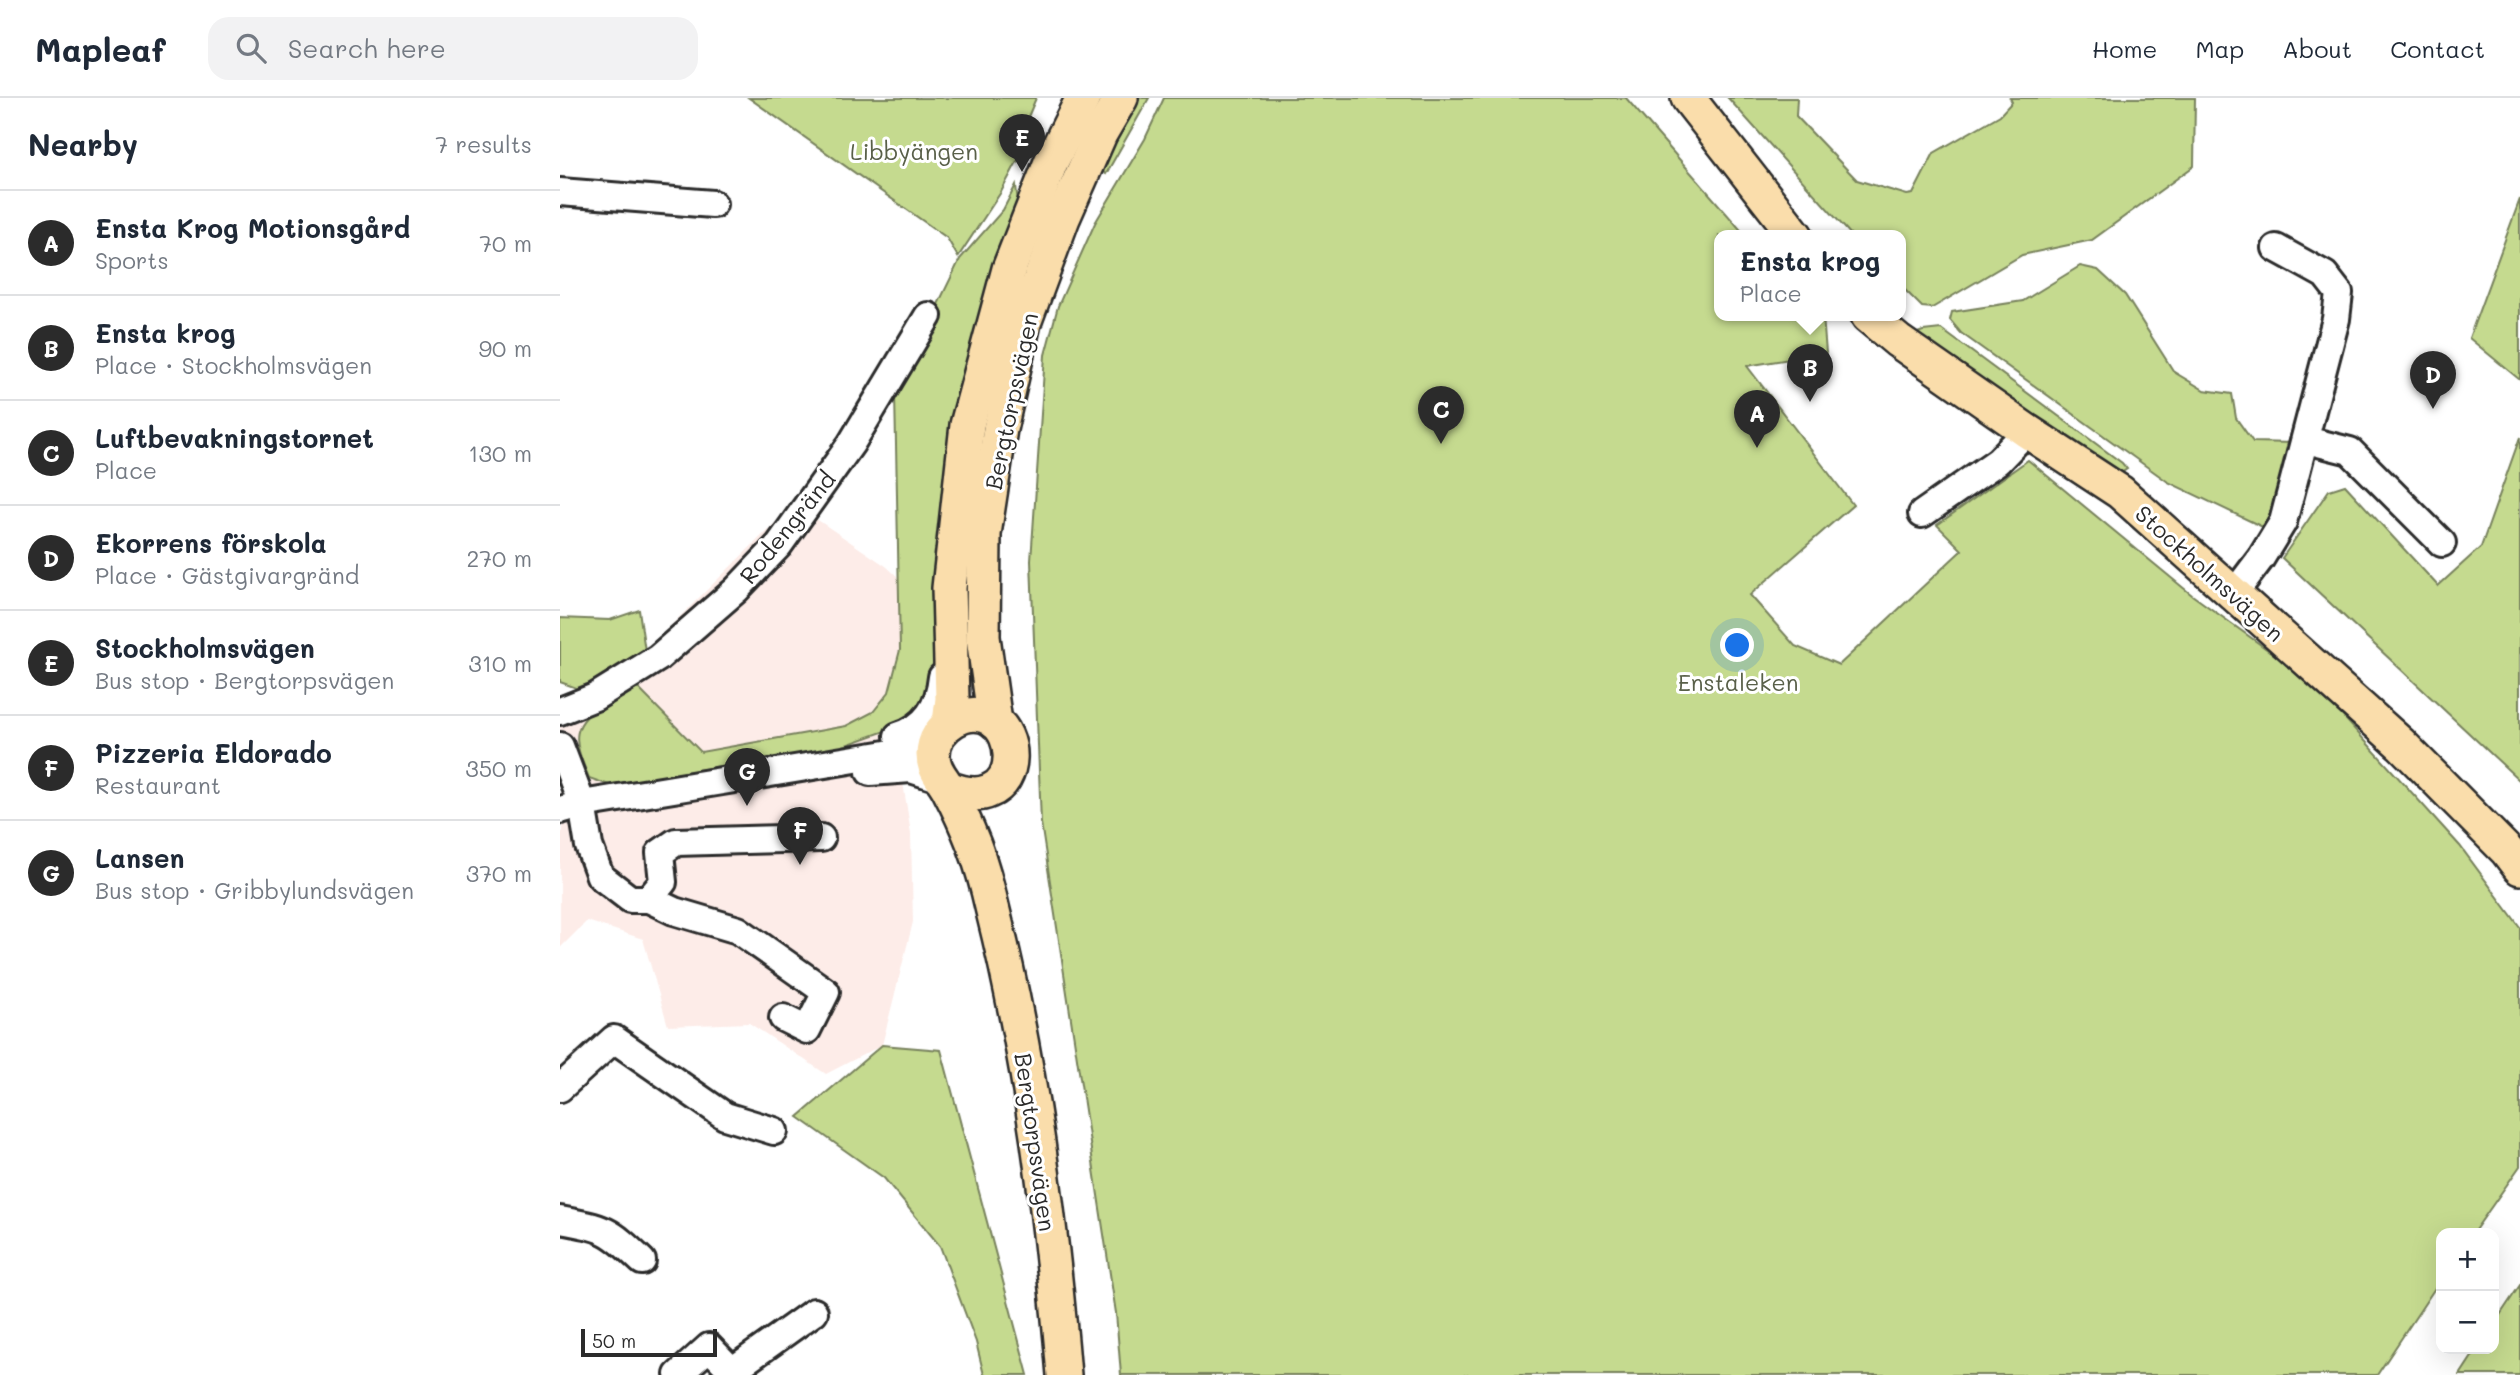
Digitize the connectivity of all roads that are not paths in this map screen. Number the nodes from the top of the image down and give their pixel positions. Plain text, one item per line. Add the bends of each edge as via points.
1 (1083, 98) edge
2 (1121, 98) edge
3 (1688, 98) edge
4 (560, 192) edge
5 (713, 204) dead end
6 (1791, 230) edge
7 (2276, 248) dead end
8 (928, 316) dead end
9 (1874, 321) edge
10 (2027, 431) junction
11 (2306, 440) junction
12 (1922, 513) dead end
13 (2442, 543) dead end
14 (949, 588) junction
15 (2233, 595) junction
16 (560, 712) edge
17 (995, 722) junction
18 (945, 728) junction
19 (560, 746) edge
20 (791, 770) junction
21 (944, 783) junction
22 (990, 791) junction
23 (571, 807) edge
24 (821, 838) dead end
25 (2520, 868) edge
26 (649, 899) junction
27 (993, 910) junction
28 (783, 1018) dead end
29 (560, 1088) edge
30 (774, 1131) dead end
31 (560, 1220) edge
32 (642, 1261) dead end
33 (814, 1312) dead end
34 (735, 1373) edge
35 (678, 1375) edge
36 (1065, 1375) edge

1 - 14 main road, Bergtorpsvägen via 1051,162 1009,269 967,425
2 - 17 main road, Bergtorpsvägen via 1063,218 1029,310 1000,429 984,534 983,637
3 - 6 main road
4 - 5 street
7 - 11 street via 2325,275 2339,293
8 - 16 street, Rodengränd via 851,444 779,545 736,590 658,658 595,697
9 - 10 main road, Stockholmsvägen
10 - 12 street via 1998,461
10 - 15 main road, Stockholmsvägen via 2120,492
11 - 13 street via 2350,452
11 - 15 street via 2283,523
14 - 18 main road, Bergtorpsvägen via 952,699
14 - 20 street via 941,684 936,707 923,723 910,732 818,757
15 - 25 main road, Stockholmsvägen via 2401,744
17 - 18 main road via 981,714 966,714
17 - 22 main road, Bergtorpsvägen via 1005,733 1011,756 1007,772
18 - 20 street via 916,749
18 - 21 main road, Bergtorpsvägen via 933,755
19 - 23 street
20 - 21 street via 838,774 911,769
20 - 23 street
21 - 22 main road via 962,793
21 - 27 main road, Bergtorpsvägen via 975,846
22 - 27 main road, Bergtorpsvägen via 986,815
23 - 26 street via 600,876 630,899
24 - 26 street via 676,842 660,853 663,882
26 - 28 street via 738,930 826,992 807,1030
27 - 36 main road, Bergtorpsvägen via 1044,1180
29 - 30 street via 614,1039 725,1116
31 - 32 street via 600,1227
33 - 34 street
34 - 35 street via 709,1348

